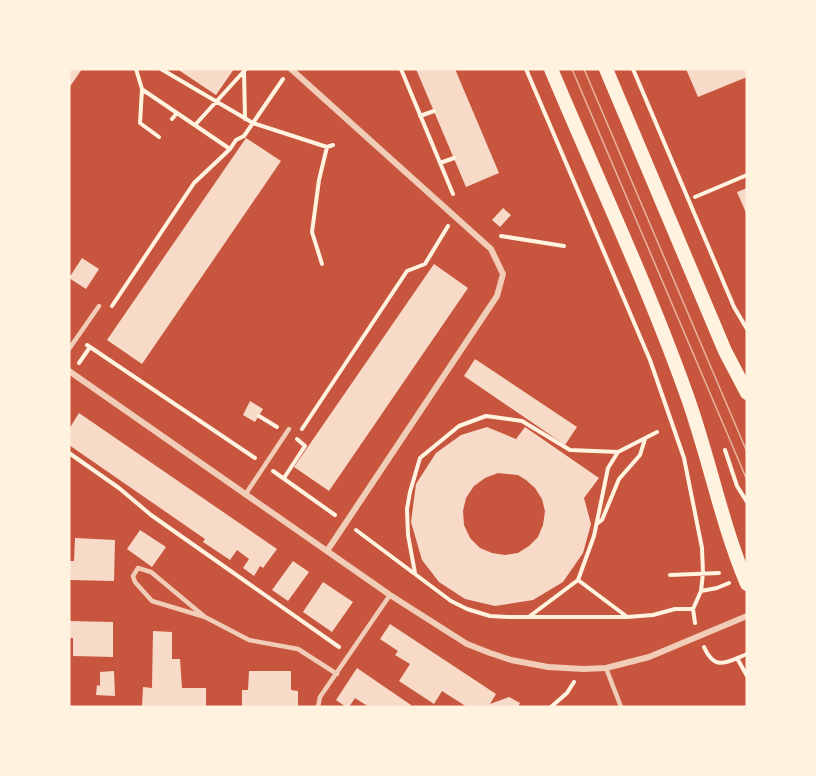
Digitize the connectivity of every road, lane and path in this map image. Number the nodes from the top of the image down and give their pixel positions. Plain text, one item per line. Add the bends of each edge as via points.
1 (136, 69) edge
2 (161, 69) edge
3 (291, 69) edge
4 (401, 69) edge
5 (526, 69) edge
6 (551, 69) edge
7 (606, 69) edge
8 (633, 69) edge
9 (245, 70) edge
10 (283, 79) dead end
11 (142, 90) junction
12 (216, 103) junction
13 (434, 111) dead end
14 (177, 113) junction
15 (420, 116) junction
16 (172, 119) dead end
17 (245, 119) junction
18 (253, 123) junction
19 (195, 125) junction
20 (159, 137) dead end
21 (333, 145) dead end
22 (327, 147) junction
23 (230, 149) junction
24 (454, 158) dead end
25 (440, 163) junction
26 (747, 175) edge
27 (453, 195) dead end
28 (695, 197) dead end
29 (448, 225) dead end
30 (501, 236) dead end
31 (564, 246) dead end
32 (322, 264) dead end
33 (99, 306) dead end
34 (107, 314) dead end
35 (747, 329) edge
36 (93, 340) dead end
37 (69, 350) edge
38 (71, 373) edge
39 (747, 393) edge
40 (289, 429) dead end
41 (657, 432) dead end
42 (645, 439) junction
43 (724, 448) dead end
44 (618, 452) junction
45 (69, 453) edge
46 (284, 478) dead end
47 (245, 495) junction
48 (747, 502) edge
49 (597, 524) junction
50 (327, 551) junction
51 (703, 573) junction
52 (719, 573) dead end
53 (416, 574) dead end
54 (670, 575) dead end
55 (578, 580) junction
56 (747, 584) edge
57 (717, 588) dead end
58 (701, 591) junction
59 (390, 595) junction
60 (747, 616) edge
61 (205, 617) junction
62 (529, 617) dead end
63 (627, 617) dead end
64 (694, 620) dead end
65 (705, 649) dead end
66 (350, 654) junction
67 (747, 654) edge
68 (737, 658) junction
69 (606, 668) junction
70 (583, 669) junction
71 (337, 674) junction
72 (747, 676) edge
73 (318, 707) edge
74 (551, 707) edge
75 (621, 707) edge

1 - 11 path
2 - 12 path
3 - 50 street via 491,249 502,274 498,296
4 - 15 path
5 - 51 path via 662,393 684,458 700,536
6 - 56 main road via 686,392
7 - 39 main road via 725,351
8 - 35 path via 734,307
9 - 12 path
9 - 17 path
10 - 18 path
11 - 14 path
11 - 20 path via 140,123
12 - 17 path
12 - 19 path
13 - 15 path
14 - 16 path
14 - 19 path
15 - 25 path
17 - 18 path
18 - 22 path
18 - 23 path
19 - 23 path
21 - 22 path
22 - 32 path via 312,232
23 - 34 path via 194,183
24 - 25 path
25 - 27 path
26 - 28 path
29 - 46 path via 425,264 407,272 295,438 305,446
30 - 31 path
33 - 37 lane
36 - 38 path
38 - 47 street
40 - 47 lane
41 - 42 path
42 - 44 path
42 - 49 path via 640,455 619,479
43 - 48 path
44 - 49 path via 608,468
44 - 53 path via 570,450 522,421 486,416 459,426 420,458 410,492 408,535
45 - 66 path
47 - 50 street
49 - 55 path
50 - 59 street
51 - 52 path
51 - 54 path
51 - 58 path
55 - 62 path
55 - 63 path
57 - 58 path
58 - 64 path via 693,609
59 - 66 lane
59 - 70 street via 467,644 490,653 548,667
60 - 69 street via 649,657
61 - 61 lane via 148,598 135,582 134,572 138,568 151,572
61 - 71 lane via 249,640 298,648
65 - 68 path via 716,663
66 - 71 lane
67 - 68 path
68 - 72 path
69 - 70 street
69 - 75 lane
70 - 74 path via 567,693
71 - 73 lane

